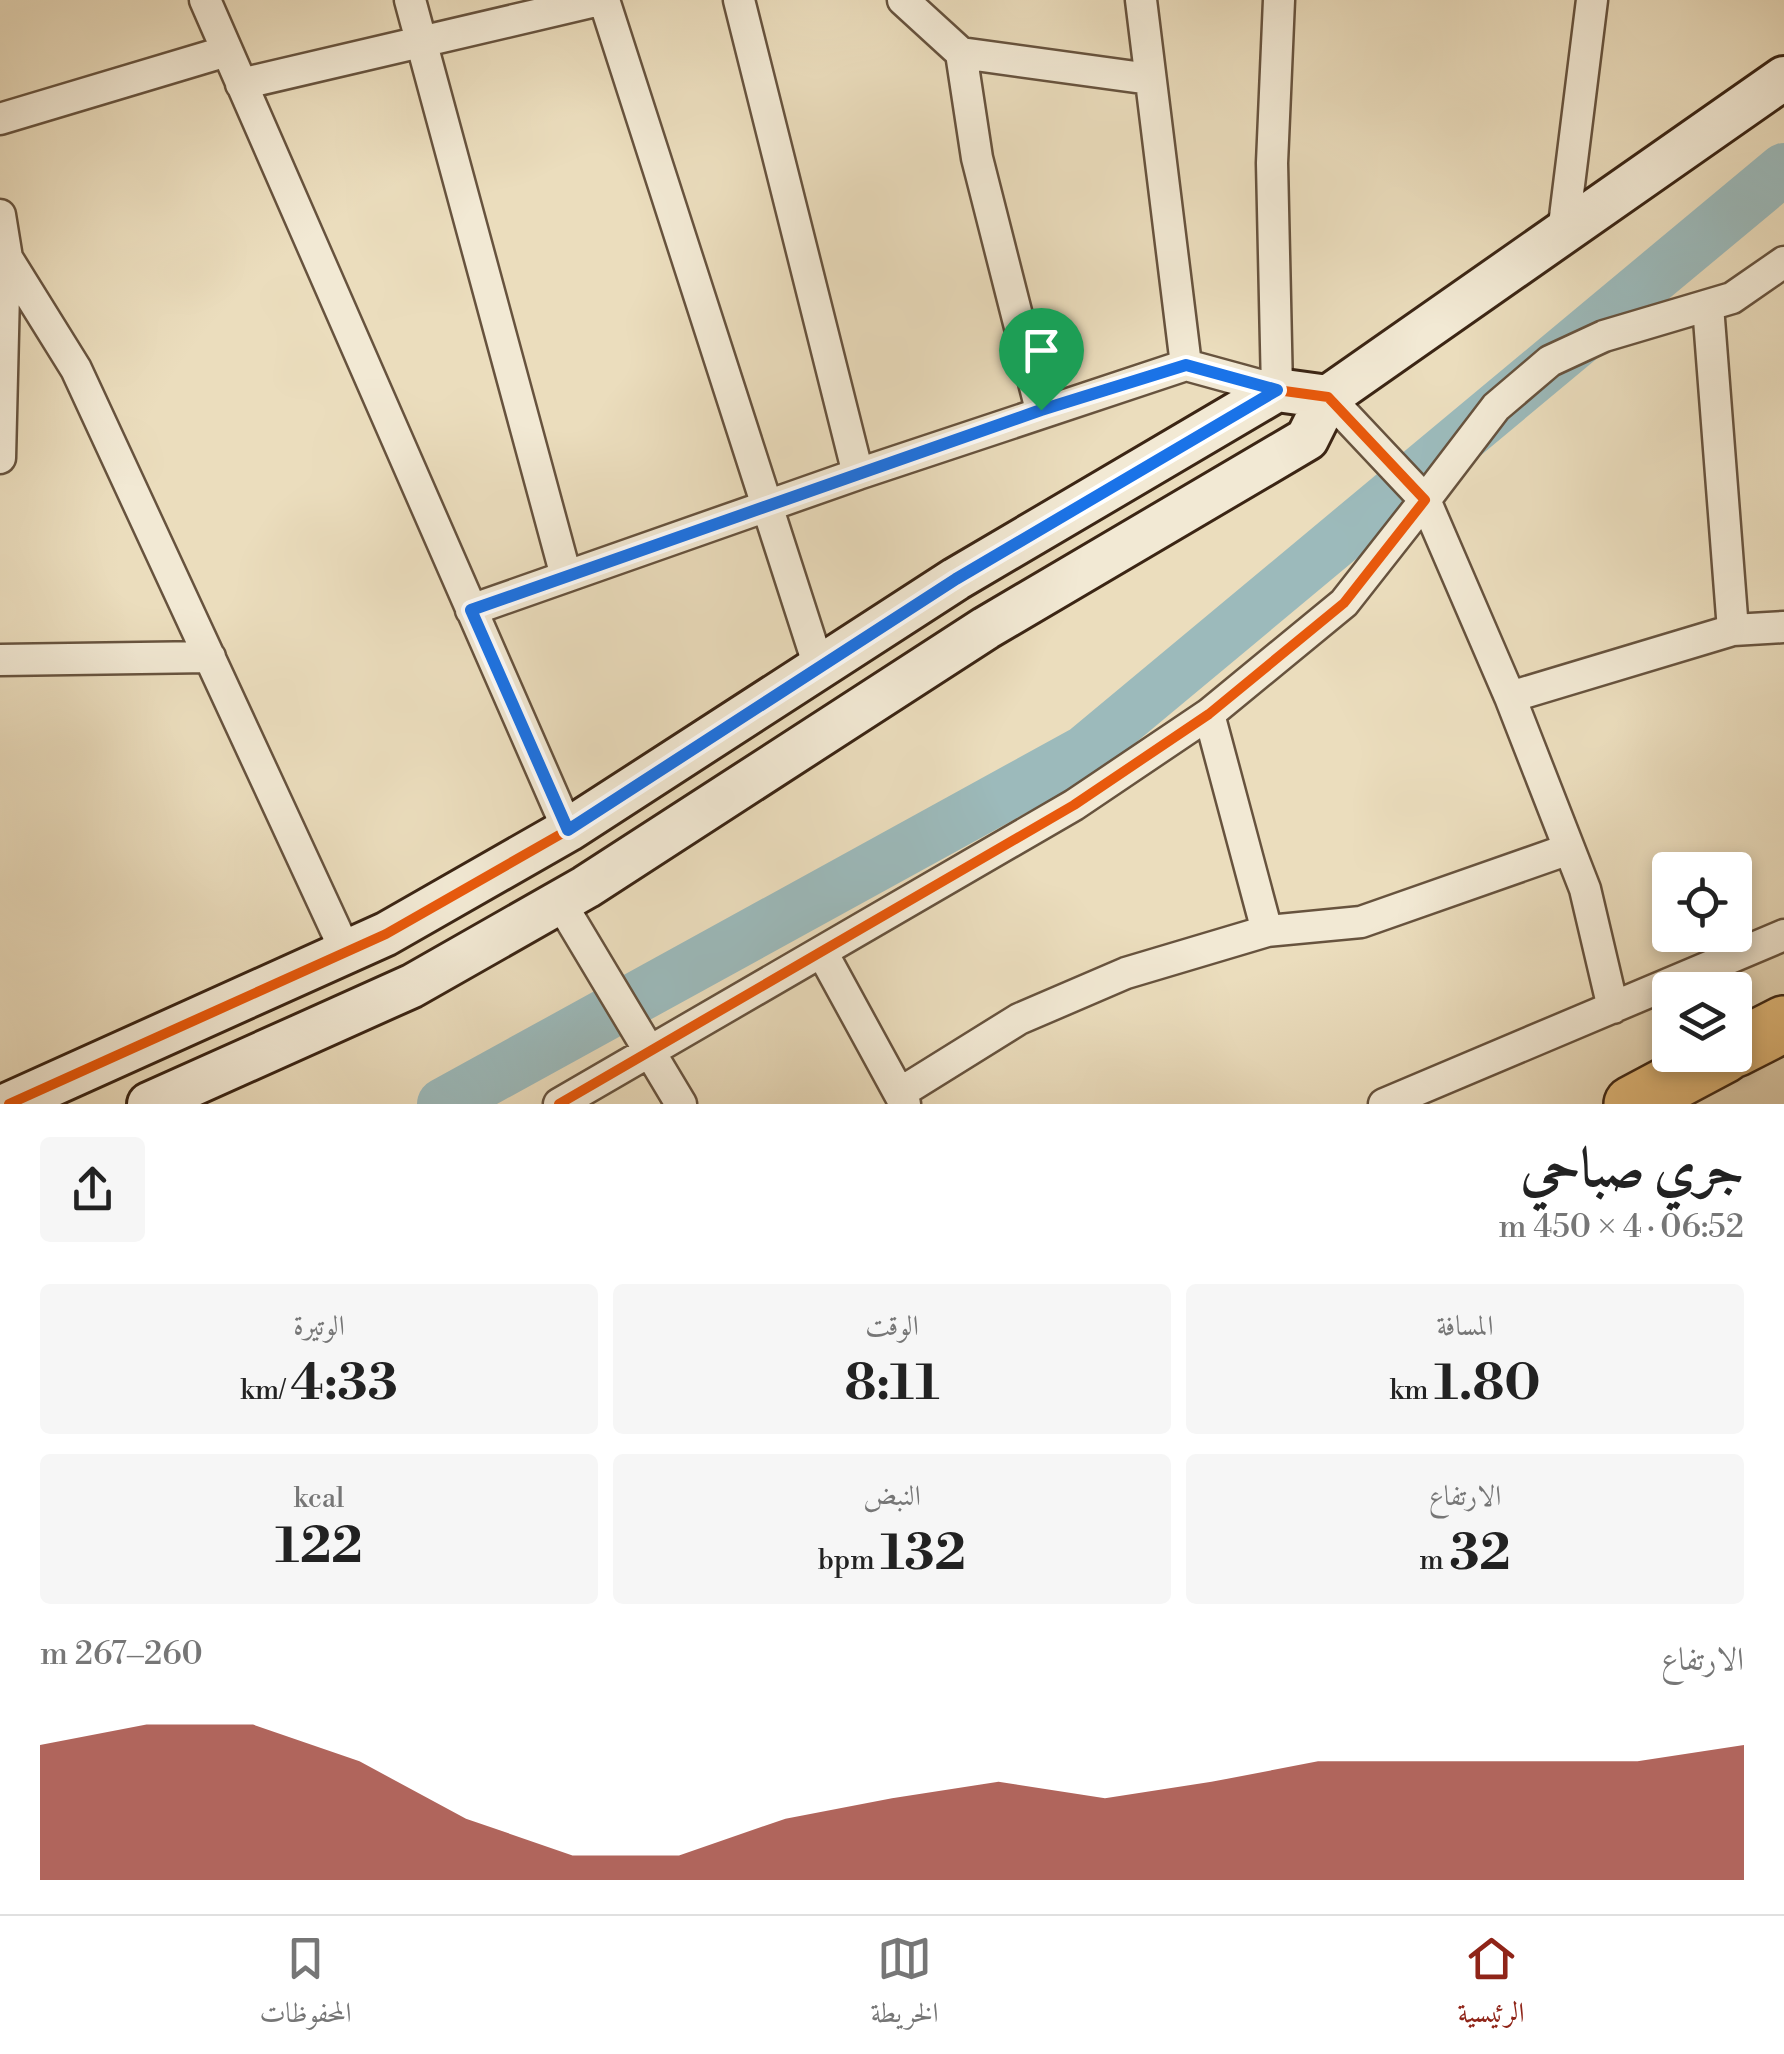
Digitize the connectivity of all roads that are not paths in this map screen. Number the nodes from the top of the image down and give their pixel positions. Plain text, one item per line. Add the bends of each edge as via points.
1 (205, 0) edge
2 (410, 0) edge
3 (602, 0) edge
4 (739, 0) edge
5 (903, 0) edge
6 (1141, 0) edge
7 (1279, 0) edge
8 (1592, 0) edge
9 (418, 43) junction
10 (227, 51) junction
11 (961, 53) junction
12 (1784, 78) edge
13 (1150, 79) junction
14 (242, 84) junction
15 (0, 118) edge
16 (3, 230) edge
17 (1563, 232) junction
18 (1784, 262) edge
19 (1708, 306) junction
20 (1186, 365) junction
21 (1277, 390) junction
22 (1328, 397) junction
23 (1041, 410) junction
24 (0, 458) edge
25 (858, 474) junction
26 (1425, 500) junction
27 (764, 506) junction
28 (566, 576) junction
29 (471, 610) junction
30 (1784, 628) edge
31 (1733, 630) junction
32 (210, 658) junction
33 (0, 660) edge
34 (820, 667) junction
35 (1510, 697) junction
36 (1209, 714) junction
37 (568, 830) junction
38 (1569, 849) junction
39 (560, 902) junction
40 (1267, 931) junction
41 (1784, 935) edge
42 (346, 952) junction
43 (824, 954) junction
44 (1613, 1008) junction
45 (1784, 1024) edge
46 (1752, 1040) edge
47 (651, 1054) junction
48 (1692, 1072) edge
49 (903, 1098) edge
50 (9, 1104) edge
51 (150, 1104) edge
52 (559, 1104) edge
53 (682, 1104) edge
54 (1384, 1104) edge
55 (1632, 1104) edge

1 - 10 street
2 - 9 street
3 - 9 street
3 - 27 street
4 - 25 street
5 - 11 street
6 - 13 street
7 - 21 street via 1272,163
8 - 17 street
9 - 14 street
9 - 28 street
10 - 14 street
10 - 15 street
11 - 13 street
11 - 23 street via 977,158
12 - 17 street
13 - 20 street
14 - 29 street
16 - 24 street
16 - 32 street via 7,258 76,368
17 - 22 street
18 - 19 street via 1732,298
19 - 26 street via 1604,336 1550,361 1496,407
19 - 31 street
20 - 21 street
20 - 23 street
21 - 22 street
21 - 34 street
22 - 26 street
22 - 39 street via 1307,439 986,628
23 - 25 street
25 - 27 street
26 - 35 street
26 - 36 street via 1344,603
27 - 28 street
27 - 34 street
28 - 29 street
29 - 37 street
30 - 31 street
31 - 35 street
32 - 33 street
32 - 42 street
34 - 37 street
35 - 38 street
36 - 40 street
36 - 43 street via 1074,805
37 - 42 street
38 - 40 street via 1360,922
38 - 44 street
39 - 47 street
39 - 51 street via 412,986
40 - 49 street via 1126,973 1019,1019
41 - 44 street
42 - 50 street
43 - 47 street
43 - 49 street
44 - 54 street
45 - 46 highway
47 - 52 street
47 - 53 street
48 - 55 highway

